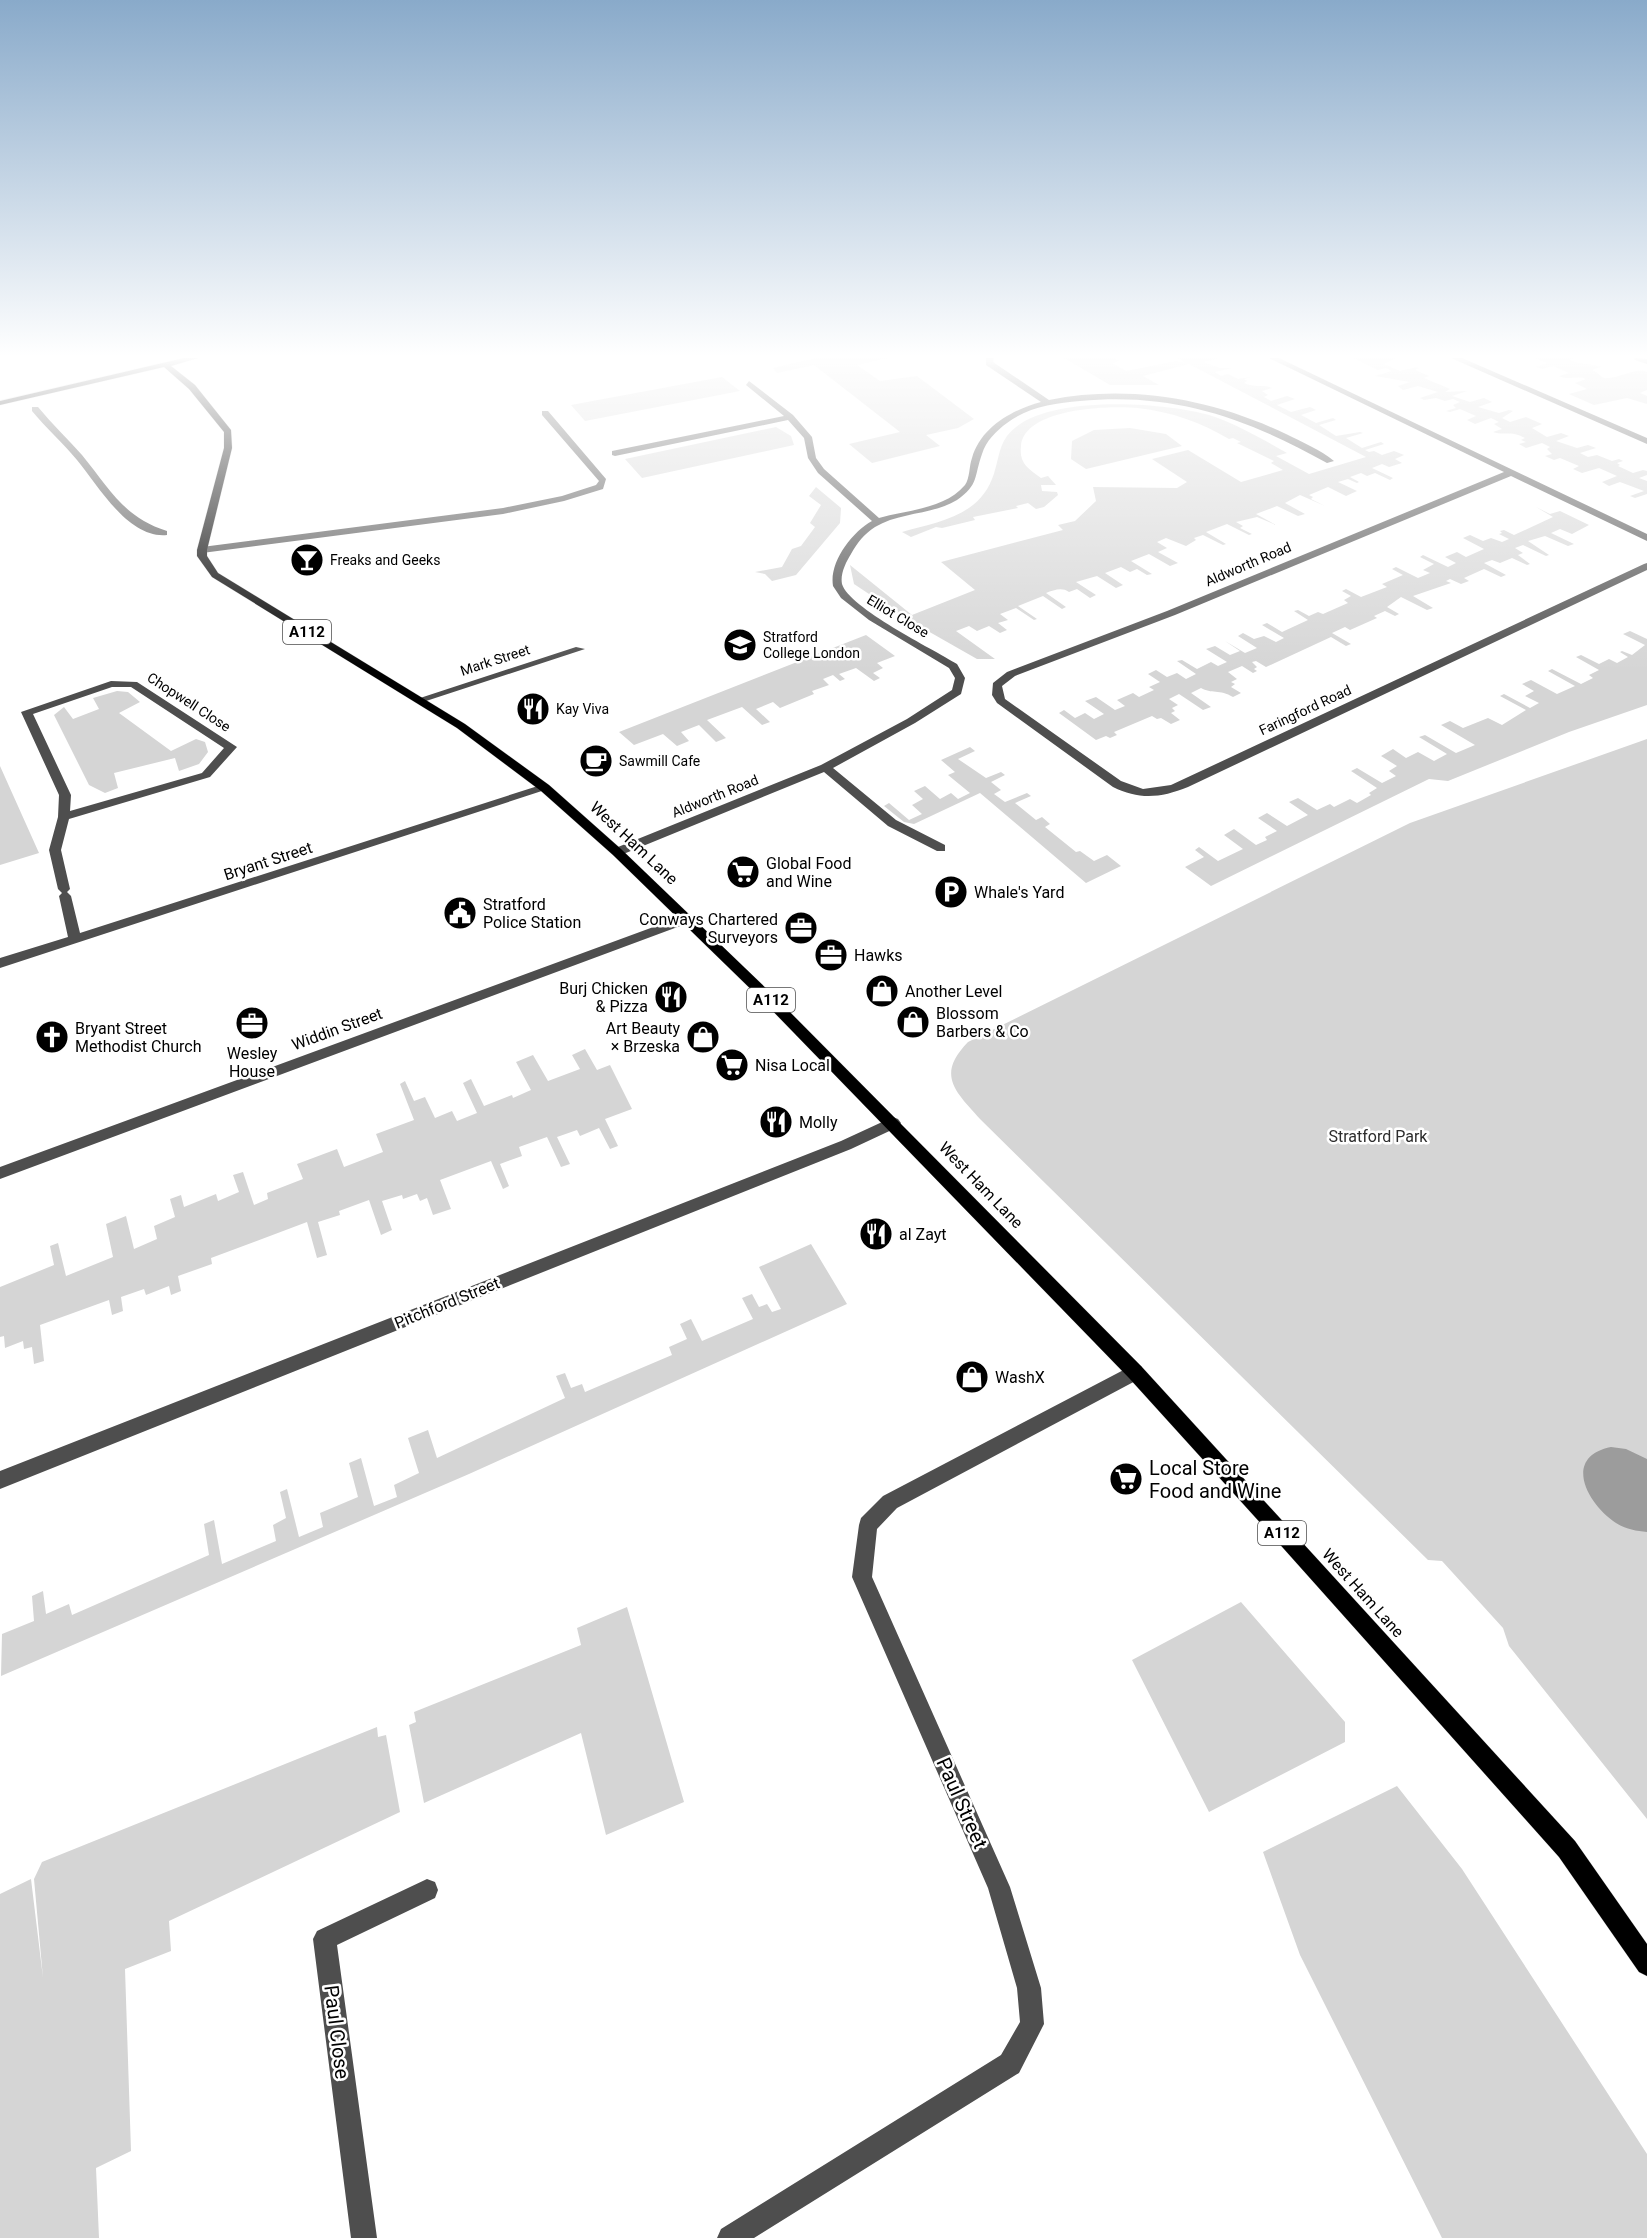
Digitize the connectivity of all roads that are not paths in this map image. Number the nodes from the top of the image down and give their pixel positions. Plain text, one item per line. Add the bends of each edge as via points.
1 (84, 462) edge
2 (224, 462) edge
3 (587, 462) edge
4 (815, 462) edge
5 (975, 462) edge
6 (1492, 462) edge
7 (1512, 472) junction
8 (876, 520) junction
9 (164, 533) dead end
10 (1647, 538) edge
11 (202, 550) junction
12 (1647, 566) edge
13 (580, 649) dead end
14 (960, 683) joint
15 (997, 686) joint
16 (419, 700) junction
17 (825, 767) junction
18 (545, 788) junction
19 (64, 817) junction
20 (941, 848) dead end
21 (617, 852) junction
22 (686, 919) junction
23 (75, 939) junction
24 (0, 963) edge
25 (893, 1123) junction
26 (0, 1173) edge
27 (1135, 1372) junction
28 (0, 1480) edge
29 (427, 1890) dead end
30 (1647, 1964) edge
31 (364, 2238) edge
32 (730, 2238) edge

1 - 9 street via 119,507 144,527
2 - 11 main road
3 - 11 street via 603,481 600,486 503,512
4 - 8 street
5 - 8 street via 971,483 941,504
6 - 7 street
7 - 10 street
7 - 15 street, Aldworth Road via 1171,613 1011,674
8 - 14 street, Elliot Close via 848,548 838,568 838,585 864,613 953,666
11 - 16 main road, West Ham Lane / A112 via 215,575
12 - 15 street, Faringford Road via 1184,784 1149,796 1117,784 1001,701
13 - 16 street, Mark Street
14 - 17 street, Aldworth Road via 957,692 945,701
16 - 18 main road, West Ham Lane / A112
17 - 20 street via 892,823
17 - 21 street, Aldworth Road
18 - 21 main road, West Ham Lane / A112
18 - 23 street, Bryant Street
19 - 19 street, Chopwell Close via 65,795 27,712 111,684 133,684 231,747 206,775
19 - 23 street, Chopwell Close via 55,850
21 - 22 main road, West Ham Lane / A112
22 - 25 main road, West Ham Lane / A112
22 - 26 street, Widdin Street
23 - 24 street, Bryant Street
25 - 27 main road, West Ham Lane / A112
25 - 28 street, Pitchford Street
27 - 30 main road, West Ham Lane / A112 via 1567,1849
27 - 32 street, Paul Street via 890,1502 868,1525 862,1577 999,1887 1029,1988 1032,2024 1010,2064
29 - 31 street, Paul Close via 325,1939

